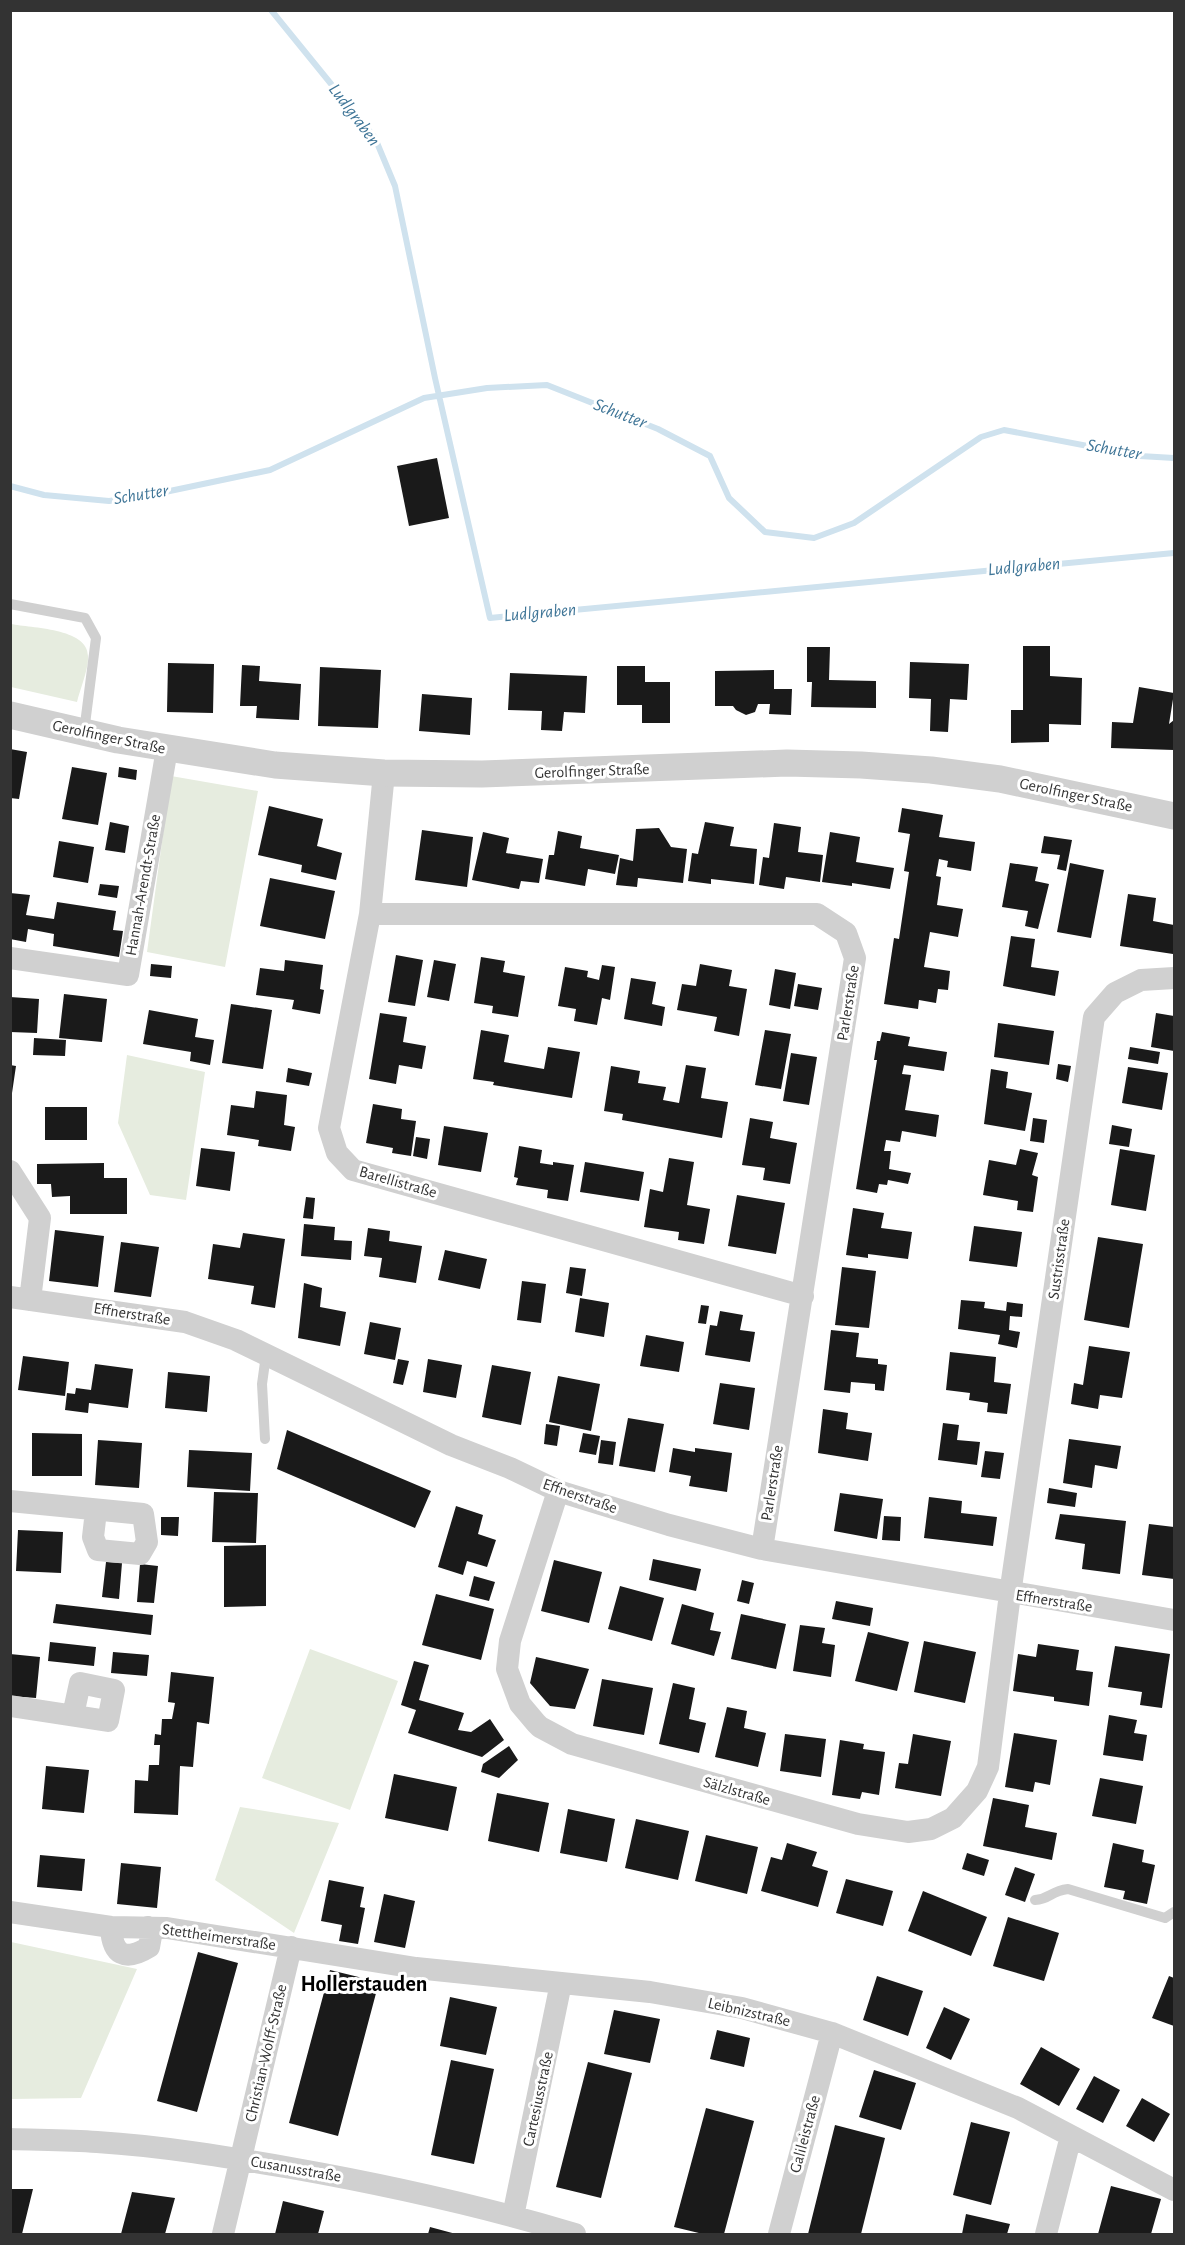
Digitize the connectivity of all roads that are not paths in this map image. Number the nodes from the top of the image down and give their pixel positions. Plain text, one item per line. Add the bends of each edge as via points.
1 (10, 604) edge
2 (10, 715) edge
3 (84, 732) junction
4 (167, 749) junction
5 (384, 773) junction
6 (1174, 816) edge
7 (370, 915) junction
8 (10, 958) edge
9 (1174, 978) edge
10 (10, 1171) edge
11 (802, 1296) junction
12 (20, 1299) edge
13 (266, 1355) junction
14 (265, 1438) dead end
15 (558, 1491) junction
16 (10, 1501) edge
17 (96, 1511) dead end
18 (762, 1549) junction
19 (1010, 1594) junction
20 (1174, 1620) edge
21 (10, 1706) edge
22 (73, 1715) dead end
23 (1035, 1900) dead end
24 (10, 1912) edge
25 (1174, 1912) edge
26 (291, 1947) junction
27 (561, 1983) junction
28 (832, 2033) junction
29 (1071, 2136) junction
30 (10, 2139) edge
31 (242, 2160) junction
32 (1174, 2190) edge
33 (519, 2220) junction
34 (223, 2235) edge
35 (575, 2235) edge
36 (779, 2235) edge
37 (1046, 2235) edge

1 - 3 lane via 85,618 96,638
2 - 3 street, Gerolfinger Straße
3 - 4 street, Gerolfinger Straße
4 - 5 street, Gerolfinger Straße via 275,765
4 - 8 street, Hannah-Arendt-Straße via 128,975
5 - 6 street, Gerolfinger Straße via 493,774 787,763 861,765 1000,779
5 - 7 street, Barellistraße
7 - 11 street, Barellistraße via 329,1128 337,1153 353,1170
7 - 11 street, Parlerstraße via 817,915 846,933 855,958
9 - 19 street, Sustrisstraße via 1142,980 1123,989 1094,1017
10 - 12 street via 40,1218
11 - 18 street, Parlerstraße
12 - 13 street, Effnerstraße via 185,1322
13 - 14 lane via 262,1384
13 - 15 street, Effnerstraße via 451,1446
15 - 18 street, Effnerstraße
15 - 19 street, Sälzlstraße via 510,1641 507,1669 520,1704 540,1727 572,1744 858,1824 908,1832 932,1830 953,1818 977,1791 988,1767
16 - 17 street
18 - 19 street, Effnerstraße
19 - 20 street, Effnerstraße
21 - 22 street
23 - 25 lane via 1045,1899 1054,1890 1068,1889 1166,1918
24 - 26 street, Stettheimerstraße via 111,1927 111,1942 126,1955 149,1947 148,1927
26 - 27 street, Leibnizstraße via 416,1968
26 - 31 street, Christian-Wolff-Straße
27 - 28 street, Leibnizstraße via 650,1992 742,2008
27 - 33 street, Cartesiusstraße
28 - 29 street, Leibnizstraße via 1018,2108
28 - 36 street, Galileistraße
29 - 32 street, Leibnizstraße
29 - 37 street
30 - 31 street, Cusanusstraße via 98,2142
31 - 33 street, Cusanusstraße via 386,2185
31 - 34 street, Christian-Wolff-Straße
33 - 35 street, Cusanusstraße

